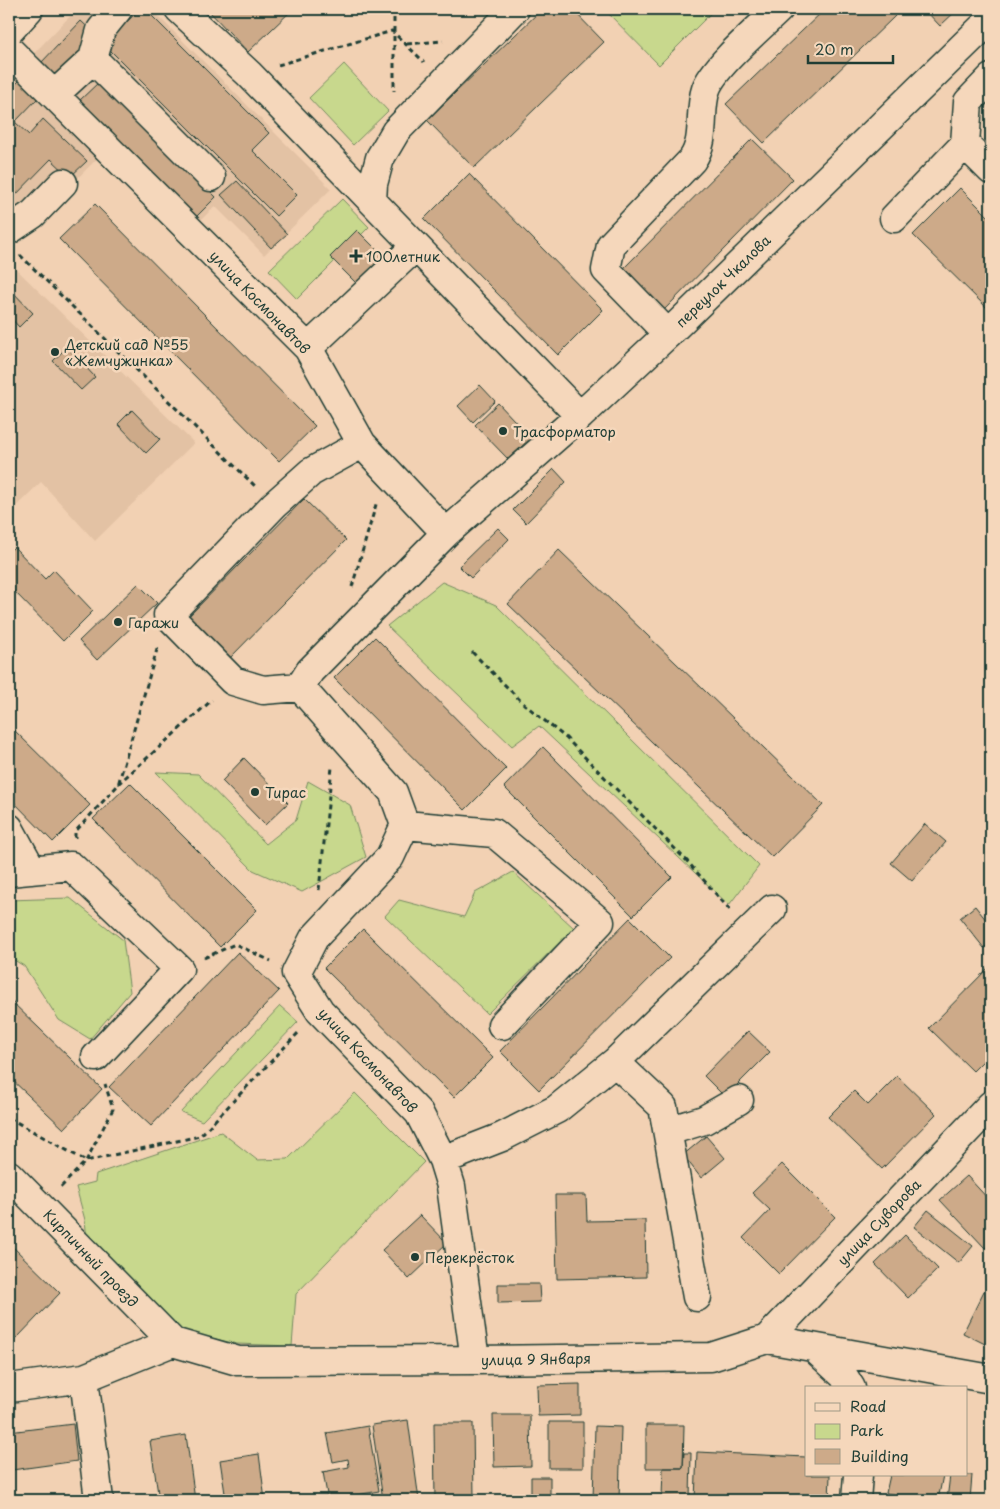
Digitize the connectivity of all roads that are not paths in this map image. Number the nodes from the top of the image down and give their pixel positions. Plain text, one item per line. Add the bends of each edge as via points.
1 (29, 9) edge
2 (118, 9) edge
3 (180, 9) edge
4 (515, 9) edge
5 (779, 9) edge
6 (991, 19) edge
7 (9, 31) edge
8 (9, 50) edge
9 (93, 59) junction
10 (991, 78) edge
11 (54, 95) junction
12 (965, 144) junction
13 (991, 170) edge
14 (212, 177) dead end
15 (63, 183) dead end
16 (372, 201) junction
17 (894, 218) dead end
18 (12, 241) edge
19 (415, 247) junction
20 (668, 334) junction
21 (308, 348) junction
22 (580, 416) junction
23 (362, 444) junction
24 (446, 533) junction
25 (300, 687) junction
26 (405, 825) junction
27 (9, 828) edge
28 (20, 871) edge
29 (772, 909) dead end
30 (502, 1025) dead end
31 (96, 1058) road end
32 (615, 1062) junction
33 (739, 1100) dead end
34 (991, 1105) edge
35 (668, 1131) junction
36 (443, 1160) junction
37 (9, 1176) edge
38 (697, 1297) dead end
39 (767, 1339) junction
40 (173, 1342) junction
41 (815, 1349) junction
42 (475, 1360) junction
43 (84, 1378) junction
44 (991, 1379) edge
45 (850, 1386) edge
46 (9, 1388) edge
47 (858, 1476) edge
48 (99, 1500) edge
49 (856, 1500) edge

1 - 7 street
2 - 9 street via 101,30
3 - 16 street via 249,74
4 - 16 street via 396,132 380,158 372,184
5 - 20 street via 717,71 707,86 701,105 699,151 611,244 606,270
6 - 20 street, переулок Чкалова
8 - 11 street, улица Космонавтов
9 - 11 street
9 - 14 street
10 - 12 street via 968,102
11 - 21 street, улица Космонавтов
12 - 13 street
12 - 17 street
15 - 18 street
16 - 19 street
19 - 21 street
19 - 22 street
20 - 22 street, переулок Чкалова
21 - 23 street, улица Космонавтов
22 - 24 street, переулок Чкалова
23 - 24 street, улица Космонавтов
23 - 25 street via 311,472 274,505 168,615 233,681 263,690
24 - 25 street via 310,671
25 - 26 street via 393,792
26 - 30 street via 494,832 600,922
26 - 36 street, улица Космонавтов via 390,857 314,938 296,973 320,1011 419,1113
27 - 28 street
28 - 31 street via 71,866 179,969
29 - 32 street
32 - 35 street via 663,1107
32 - 36 street via 557,1109 502,1137
33 - 35 street via 704,1120
34 - 39 street, улица Суворова
35 - 38 street
36 - 42 street, улица Космонавтов via 451,1186
37 - 40 street, Кирпичный проезд
39 - 41 street, улица 9 Января
39 - 42 street, улица 9 Января via 711,1357
40 - 42 street, улица 9 Января via 238,1361
40 - 43 street
41 - 44 street, улица 9 Января
41 - 45 street via 844,1375
43 - 46 street
43 - 48 street
47 - 49 street

